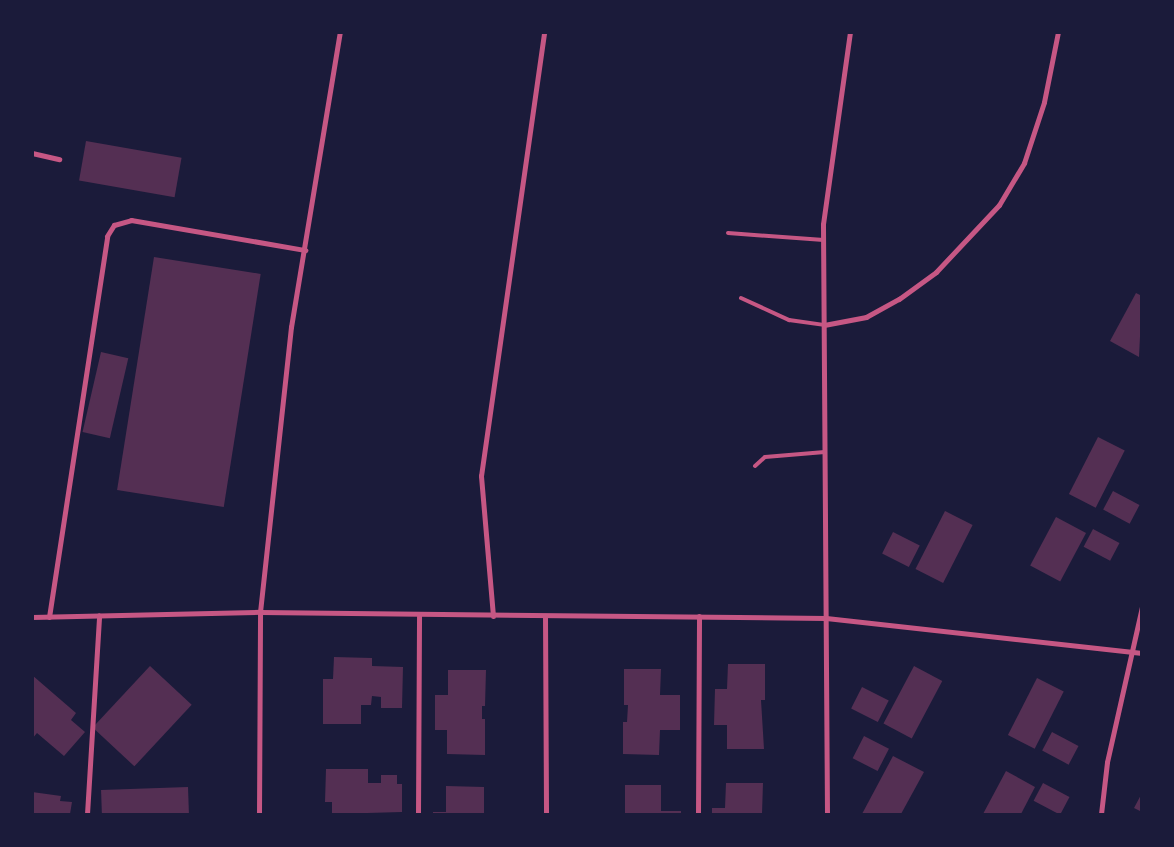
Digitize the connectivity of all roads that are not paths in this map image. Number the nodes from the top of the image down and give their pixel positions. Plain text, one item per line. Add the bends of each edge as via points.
1 (340, 32) edge
2 (544, 32) edge
3 (850, 32) edge
4 (1058, 32) edge
5 (32, 153) edge
6 (59, 159) dead end
7 (728, 233) dead end
8 (824, 240) junction
9 (305, 250) junction
10 (741, 298) dead end
11 (824, 325) junction
12 (825, 452) junction
13 (755, 466) dead end
14 (1142, 607) edge
15 (260, 612) junction
16 (99, 615) junction
17 (49, 616) junction
18 (420, 616) junction
19 (493, 616) junction
20 (545, 616) junction
21 (700, 616) junction
22 (32, 617) edge
23 (826, 618) junction
24 (1133, 651) junction
25 (1142, 652) edge
26 (87, 814) edge
27 (259, 814) edge
28 (418, 814) edge
29 (546, 814) edge
30 (698, 814) edge
31 (827, 814) edge
32 (1101, 814) edge

1 - 9 street
2 - 19 street via 481,476
3 - 8 street
4 - 11 street via 1044,102 1024,163 999,206 936,272 900,299 866,317
5 - 6 street
7 - 8 lane
8 - 11 street
9 - 15 street via 291,328
9 - 17 street via 131,220 114,225 107,236
10 - 11 lane via 789,320
11 - 12 street
12 - 13 lane via 765,457
12 - 23 street
14 - 24 street
15 - 16 street
15 - 18 street
15 - 27 street
16 - 17 street
16 - 26 street
17 - 22 street
18 - 19 street
18 - 28 street
19 - 20 street
20 - 21 street
20 - 29 street
21 - 23 street
21 - 30 street
23 - 24 street
23 - 31 street
24 - 25 street
24 - 32 street via 1107,762

